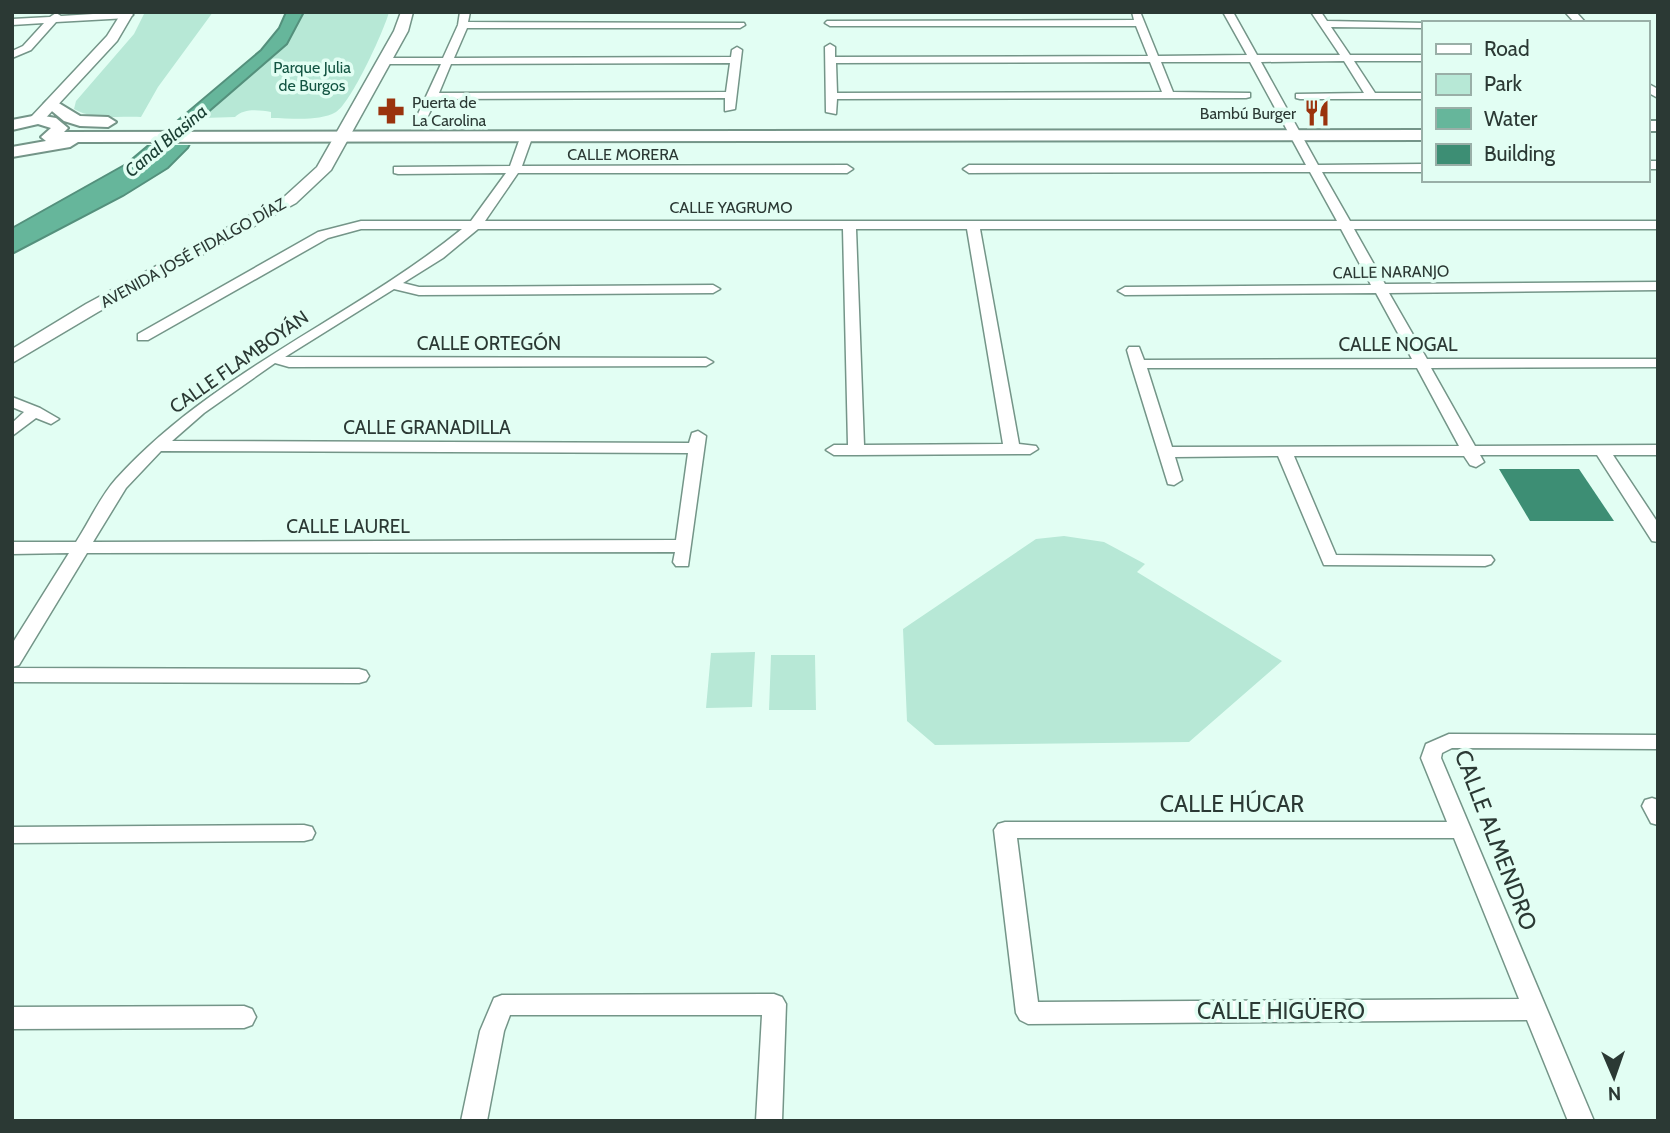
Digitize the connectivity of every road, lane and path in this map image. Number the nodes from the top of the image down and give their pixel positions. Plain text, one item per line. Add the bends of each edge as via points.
1 (407, 12) edge
2 (465, 12) edge
3 (741, 12) edge
4 (1228, 12) edge
5 (1316, 12) edge
6 (128, 13) edge
7 (56, 17) edge
8 (830, 18) edge
9 (1138, 18) edge
10 (12, 22) edge
11 (740, 24) junction
12 (1324, 24) junction
13 (463, 25) junction
14 (1422, 25) edge
15 (739, 37) dead end
16 (12, 55) edge
17 (1255, 58) junction
18 (1348, 58) junction
19 (1422, 58) edge
20 (1155, 59) junction
21 (448, 60) junction
22 (830, 60) junction
23 (385, 61) junction
24 (730, 95) junction
25 (1169, 95) junction
26 (1246, 95) dead end
27 (431, 96) junction
28 (831, 96) junction
29 (1300, 96) dead end
30 (1372, 96) junction
31 (1422, 96) edge
32 (51, 104) junction
33 (729, 108) dead end
34 (832, 111) dead end
35 (36, 120) junction
36 (12, 125) edge
37 (1422, 126) edge
38 (418, 127) junction
39 (1292, 130) junction
40 (55, 131) junction
41 (135, 131) junction
42 (345, 132) junction
43 (207, 133) junction
44 (1422, 135) edge
45 (526, 138) junction
46 (12, 145) edge
47 (12, 152) edge
48 (1422, 168) edge
49 (515, 169) junction
50 (847, 169) dead end
51 (969, 169) dead end
52 (1314, 169) junction
53 (398, 170) dead end
54 (475, 225) junction
55 (849, 225) junction
56 (1347, 225) junction
57 (1658, 225) edge
58 (973, 226) junction
59 (392, 284) junction
60 (1658, 286) edge
61 (713, 289) dead end
62 (1382, 290) junction
63 (1125, 291) dead end
64 (148, 340) dead end
65 (12, 357) edge
66 (273, 358) junction
67 (706, 362) dead end
68 (1423, 363) junction
69 (1658, 363) edge
70 (12, 401) edge
71 (35, 411) junction
72 (51, 419) dead end
73 (12, 431) edge
74 (158, 446) junction
75 (1012, 449) junction
76 (1030, 449) dead end
77 (834, 450) dead end
78 (856, 450) junction
79 (1602, 450) junction
80 (1658, 450) edge
81 (1166, 452) junction
82 (1284, 452) junction
83 (1473, 457) junction
84 (1174, 480) dead end
85 (1658, 537) edge
86 (12, 548) edge
87 (80, 548) junction
88 (683, 554) joint
89 (1485, 560) dead end
90 (12, 660) edge
91 (12, 675) edge
92 (359, 676) dead end
93 (1658, 742) edge
94 (1459, 830) junction
95 (304, 833) dead end
96 (12, 835) edge
97 (1535, 1009) junction
98 (1028, 1013) joint
99 (244, 1017) dead end
100 (12, 1018) edge
101 (474, 1121) edge
102 (769, 1121) edge
103 (1581, 1121) edge

1 - 23 street, AVENIDA JOSÉ FIDALGO DÍAZ
2 - 13 street
3 - 11 street
4 - 17 street
5 - 12 street
6 - 7 street
6 - 32 street via 112,38
7 - 10 street
7 - 16 street via 27,48
8 - 9 street
8 - 22 street
9 - 20 street
11 - 13 street
11 - 15 street
12 - 14 street
12 - 18 street
13 - 21 street
17 - 18 street
17 - 20 street
17 - 39 street
18 - 19 street
18 - 30 street
20 - 22 street
20 - 25 street
21 - 23 street
21 - 24 street via 736,55
21 - 27 street
22 - 28 street
23 - 42 street, AVENIDA JOSÉ FIDALGO DÍAZ
24 - 27 street
24 - 33 street
25 - 26 street
25 - 28 street
27 - 38 street
28 - 34 street
29 - 30 street
30 - 31 street
32 - 35 street
32 - 41 main road via 69,117
35 - 36 main road
35 - 40 main road via 52,121
37 - 39 main road
38 - 39 main road
38 - 42 main road
39 - 44 main road
39 - 45 main road
39 - 52 street
40 - 41 main road
40 - 41 main road
40 - 46 main road via 30,143
41 - 43 main road
41 - 43 main road via 174,126
41 - 47 main road
42 - 43 main road
42 - 45 main road
42 - 65 street, AVENIDA JOSÉ FIDALGO DÍAZ via 323,170 290,200
45 - 49 street, CALLE FLAMBOYÁN
48 - 52 street
49 - 50 street, CALLE MORERA
49 - 53 street, CALLE MORERA
49 - 54 street, CALLE FLAMBOYÁN
51 - 52 street
52 - 56 street
54 - 55 street, CALLE YAGRUMO
54 - 59 street, CALLE FLAMBOYÁN
54 - 64 street, CALLE YAGRUMO via 342,228
55 - 58 street, CALLE YAGRUMO
55 - 78 street
56 - 57 street, CALLE YAGRUMO
56 - 58 street, CALLE YAGRUMO
56 - 62 street
58 - 75 street
59 - 61 street via 419,291
59 - 66 street, CALLE FLAMBOYÁN
60 - 62 street, CALLE NARANJO
62 - 63 street, CALLE NARANJO
62 - 68 street
66 - 67 street, CALLE ORTEGÓN via 289,363
66 - 74 street, CALLE FLAMBOYÁN via 199,410
68 - 69 street, CALLE NOGAL
68 - 81 street, CALLE NOGAL via 1136,357
68 - 83 street
70 - 71 street
71 - 72 street
71 - 73 street
74 - 87 street, CALLE FLAMBOYÁN via 120,485
74 - 88 street, CALLE GRANADILLA via 697,442
75 - 76 street
75 - 78 street
77 - 78 street
79 - 80 street
79 - 83 street
79 - 85 street
81 - 82 street
81 - 84 street
82 - 83 street
82 - 89 street via 1330,561
86 - 87 street, CALLE LAUREL
87 - 88 street, CALLE LAUREL
87 - 90 street, CALLE FLAMBOYÁN
91 - 92 street
93 - 94 street, CALLE ALMENDRO via 1449,741 1433,748 1430,758
94 - 97 street, CALLE ALMENDRO
94 - 98 street, CALLE HÚCAR via 1005,830
95 - 96 street
97 - 98 street, CALLE HIGÜERO
97 - 103 street, CALLE ALMENDRO
99 - 100 street
101 - 102 street via 492,1031 502,1005 774,1004

